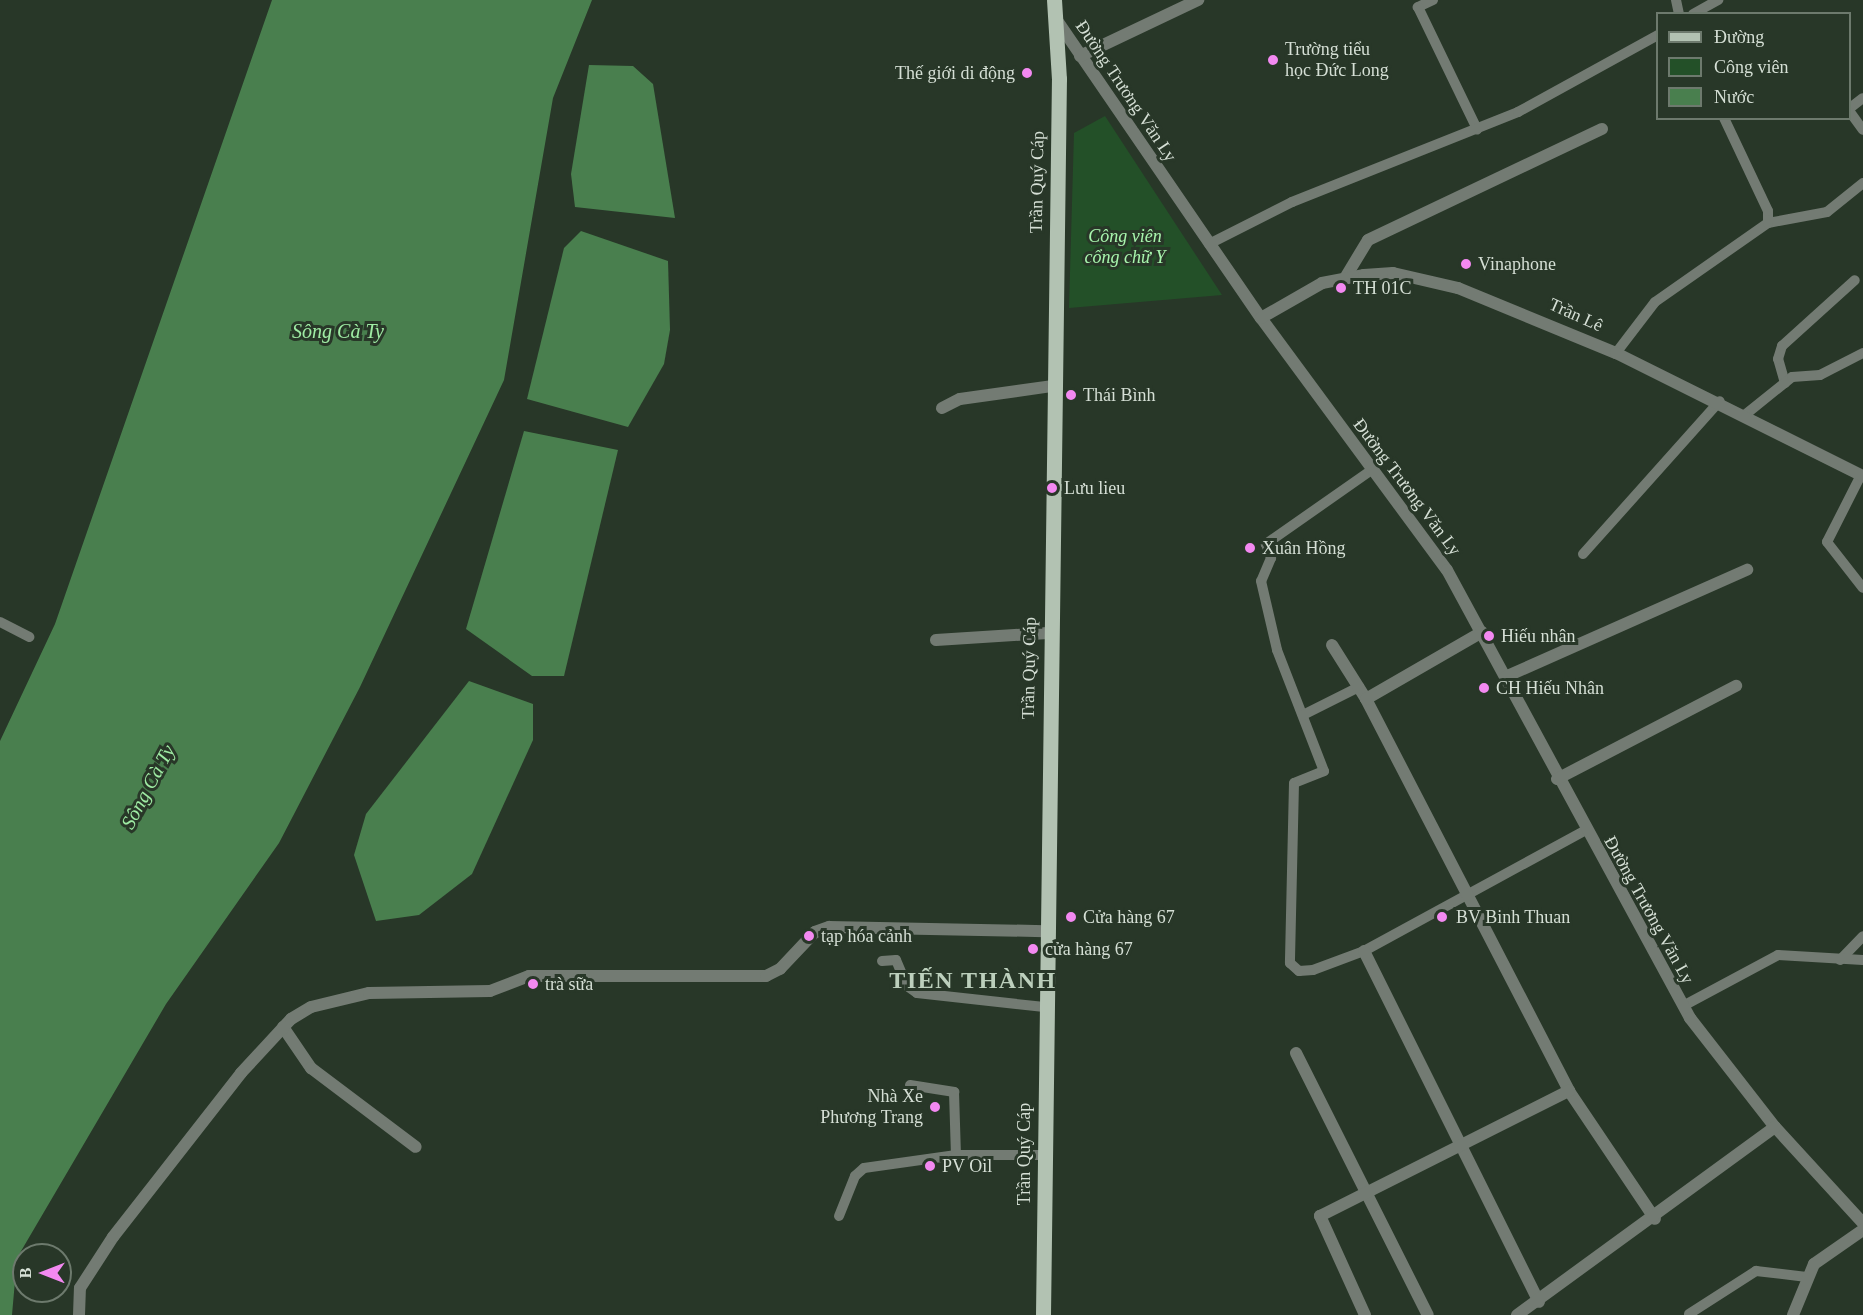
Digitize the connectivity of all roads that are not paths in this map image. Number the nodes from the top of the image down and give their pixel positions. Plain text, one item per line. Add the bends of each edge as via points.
1 (1054, 0) edge
2 (1198, 0) edge
3 (1433, 0) edge
4 (1718, 0) edge
5 (1697, 12) edge
6 (1058, 22) junction
7 (1656, 36) edge
8 (1080, 56) junction
9 (1863, 98) edge
10 (1851, 109) edge
11 (1851, 112) edge
12 (1725, 120) edge
13 (1477, 129) junction
14 (1602, 129) dead end
15 (1863, 130) edge
16 (1863, 183) edge
17 (1768, 223) junction
18 (1209, 244) junction
19 (1345, 278) junction
20 (1855, 280) dead end
21 (1261, 318) junction
22 (1616, 353) junction
23 (1863, 353) edge
24 (1785, 383) junction
25 (1053, 386) junction
26 (1720, 401) junction
27 (942, 408) dead end
28 (1746, 414) junction
29 (1373, 469) junction
30 (1862, 476) edge
31 (1583, 554) dead end
32 (1747, 570) dead end
33 (1863, 588) edge
34 (0, 622) edge
35 (1482, 632) junction
36 (1048, 633) junction
37 (29, 638) dead end
38 (936, 640) dead end
39 (1332, 645) dead end
40 (1504, 677) junction
41 (1736, 686) dead end
42 (1359, 687) junction
43 (1366, 699) junction
44 (1303, 715) junction
45 (1557, 779) junction
46 (1584, 831) junction
47 (1464, 896) junction
48 (1045, 931) junction
49 (1863, 936) edge
50 (1364, 951) junction
51 (1840, 960) junction
52 (1863, 960) edge
53 (882, 961) dead end
54 (1683, 1006) junction
55 (1044, 1008) junction
56 (283, 1027) junction
57 (1296, 1053) dead end
58 (910, 1085) dead end
59 (1569, 1091) junction
60 (1775, 1127) junction
61 (1459, 1144) junction
62 (416, 1147) dead end
63 (956, 1155) junction
64 (1044, 1155) junction
65 (1367, 1191) junction
66 (839, 1216) dead end
67 (1655, 1219) junction
68 (1863, 1223) edge
69 (1863, 1230) edge
70 (1807, 1277) junction
71 (1539, 1302) junction
72 (1689, 1314) edge
73 (79, 1315) edge
74 (1043, 1315) edge
75 (1365, 1315) edge
76 (1428, 1315) edge
77 (1517, 1315) edge
78 (1793, 1315) edge

1 - 6 main road, Trần Quý Cáp
2 - 8 street
3 - 13 lane via 1418,7
4 - 5 lane
6 - 8 street, Đường Trương Văn Ly
6 - 25 main road, Trần Quý Cáp
7 - 13 lane
8 - 18 street, Đường Trương Văn Ly
9 - 10 lane
11 - 15 lane
12 - 17 lane via 1768,211
13 - 18 lane via 1284,206
14 - 19 street via 1368,240
16 - 17 lane via 1827,212
17 - 22 lane via 1655,302
18 - 21 street, Đường Trương Văn Ly
19 - 21 street, Trần Lê via 1322,284
19 - 22 street, Trần Lê via 1393,273 1458,288
20 - 24 lane via 1782,346 1778,359
21 - 29 street, Đường Trương Văn Ly
22 - 26 street, Trần Lê
23 - 24 lane via 1820,375
24 - 28 lane
25 - 27 street via 970,397
25 - 36 main road, Trần Quý Cáp
26 - 28 street, Trần Lê
26 - 31 lane
28 - 30 street, Trần Lê
29 - 35 street, Đường Trương Văn Ly via 1422,532
29 - 44 lane via 1266,544 1271,558 1261,581 1277,650
30 - 33 lane via 1827,542
32 - 40 street
34 - 37 lane
35 - 40 street, Đường Trương Văn Ly
35 - 43 street
36 - 38 street
36 - 48 main road, Trần Quý Cáp
39 - 42 street
40 - 45 street, Đường Trương Văn Ly
41 - 45 street
42 - 43 street
42 - 44 lane
43 - 47 street
44 - 50 lane via 1324,771 1294,783 1290,963 1299,971 1313,970
45 - 46 street, Đường Trương Văn Ly
46 - 47 lane
46 - 54 street, Đường Trương Văn Ly
47 - 50 lane
47 - 59 street
48 - 55 main road, Trần Quý Cáp
48 - 56 street via 829,927 814,932 780,969 766,976 529,976 490,991 339,998 311,1007
49 - 51 lane
50 - 61 street
51 - 52 lane
51 - 54 lane via 1778,955
53 - 55 lane via 896,960 906,986 917,993
54 - 60 street, Đường Trương Văn Ly
55 - 64 main road, Trần Quý Cáp
56 - 62 street via 311,1068
56 - 73 street via 113,1237 80,1288
57 - 65 street
58 - 63 lane via 954,1092
59 - 61 street
59 - 67 street
60 - 67 street
60 - 68 street, Đường Trương Văn Ly
61 - 65 street
61 - 71 street
63 - 64 lane
63 - 66 lane via 864,1168 855,1176
64 - 74 main road, Trần Quý Cáp
65 - 75 street via 1323,1213 1320,1222
65 - 76 street
67 - 71 street
69 - 70 street via 1814,1264
70 - 72 lane via 1756,1271
70 - 78 street
71 - 77 street

